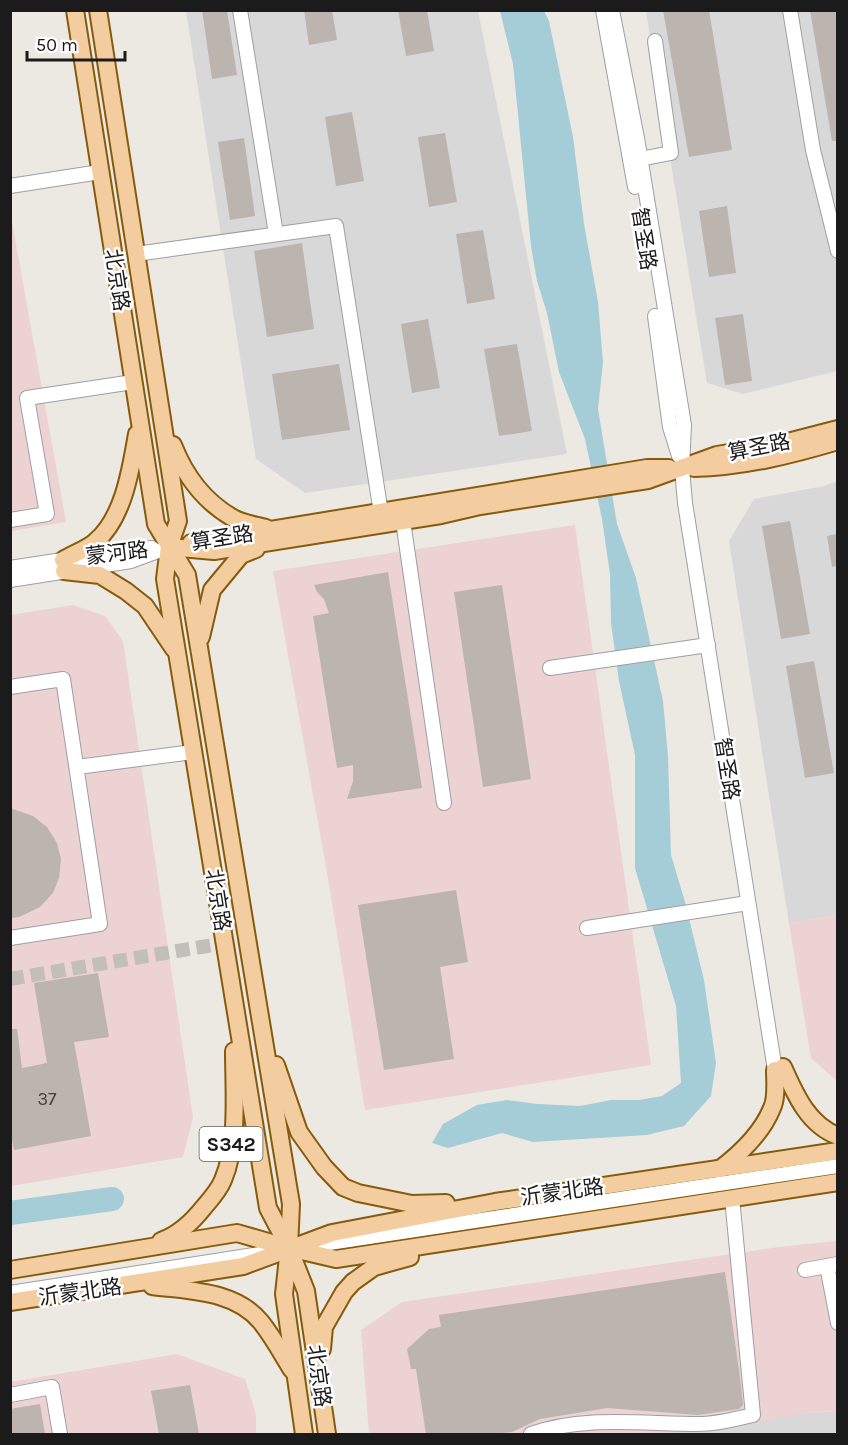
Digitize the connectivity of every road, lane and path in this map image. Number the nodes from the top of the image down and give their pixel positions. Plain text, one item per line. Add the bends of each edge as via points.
1 (75, 10) edge
2 (98, 10) edge
3 (240, 10) edge
4 (603, 10) edge
5 (612, 10) edge
6 (790, 10) edge
7 (655, 41) dead end
8 (640, 159) junction
9 (100, 172) junction
10 (10, 186) edge
11 (276, 234) junction
12 (837, 252) edge
13 (136, 254) junction
14 (133, 382) junction
15 (162, 415) junction
16 (140, 421) junction
17 (837, 429) edge
18 (837, 441) edge
19 (682, 468) junction
20 (581, 485) junction
21 (381, 513) junction
22 (10, 520) edge
23 (403, 521) junction
24 (274, 536) junction
25 (169, 547) junction
26 (63, 566) junction
27 (10, 568) edge
28 (10, 580) edge
29 (708, 645) junction
30 (199, 647) junction
31 (177, 654) junction
32 (550, 668) dead end
33 (10, 687) edge
34 (193, 752) junction
35 (77, 767) junction
36 (444, 803) dead end
37 (748, 903) junction
38 (587, 928) dead end
39 (10, 938) edge
40 (234, 999) junction
41 (260, 1016) junction
42 (779, 1069) junction
43 (837, 1136) edge
44 (837, 1151) edge
45 (837, 1166) edge
46 (720, 1169) junction
47 (837, 1182) edge
48 (732, 1198) junction
49 (495, 1202) junction
50 (482, 1238) junction
51 (143, 1248) junction
52 (289, 1248) junction
53 (832, 1265) edge
54 (10, 1270) edge
55 (805, 1270) dead end
56 (133, 1284) junction
57 (10, 1293) edge
58 (10, 1302) edge
59 (837, 1323) edge
60 (296, 1377) junction
61 (320, 1386) junction
62 (10, 1395) edge
63 (60, 1434) edge
64 (304, 1434) edge
65 (327, 1434) edge
66 (531, 1434) edge

1 - 9 main road, 北京路
2 - 13 main road, 北京路
3 - 11 street
4 - 19 street, 智圣路 via 636,190 670,427
5 - 8 street, 智圣路
6 - 12 street via 813,150
7 - 8 street via 671,153
8 - 19 street, 智圣路 via 684,425
9 - 10 street
9 - 14 main road, 北京路
11 - 13 street
11 - 21 street via 336,226
13 - 15 main road, 北京路
14 - 16 main road, 北京路
14 - 22 street via 27,398 47,514
15 - 24 main road via 180,462 195,486 235,520
15 - 25 main road, 北京路 via 178,521
16 - 25 main road, 北京路 via 156,524
16 - 26 main road via 129,479 111,522 95,542
17 - 19 main road, 算圣路 via 717,455
18 - 19 main road, 算圣路 via 718,468
19 - 20 main road, 算圣路 via 647,468 622,478
19 - 29 street, 智圣路
19 - 42 street, 智圣路 via 698,524
20 - 21 main road, 算圣路 via 478,494
20 - 23 main road, 算圣路
21 - 24 main road, 算圣路
23 - 24 main road, 算圣路
23 - 36 street
24 - 25 main road, 算圣路
24 - 30 main road via 241,555 212,590
25 - 26 street, 蒙河路 via 128,550
25 - 30 main road, 北京路 via 187,575
25 - 31 main road, 北京路 via 165,579
26 - 27 street, 蒙河路
26 - 28 street, 蒙河路
26 - 31 main road via 100,575 126,591 145,606
29 - 32 street
29 - 37 street, 智圣路
30 - 41 main road, 北京路
31 - 34 main road, 北京路
33 - 35 street via 63,679
34 - 35 street
34 - 40 main road, 北京路
35 - 39 street via 100,924
37 - 38 street
37 - 42 street, 智圣路
40 - 51 main road, S342 via 234,1124 228,1167 222,1183 196,1218 169,1238
40 - 52 main road, 北京路 via 268,1208
41 - 49 main road via 299,1132 343,1187 412,1204
41 - 52 main road, 北京路 via 291,1204
42 - 43 main road via 797,1100 819,1125
42 - 46 main road via 773,1106 754,1137
44 - 46 main road, 沂蒙北路
45 - 52 street
46 - 49 main road, 沂蒙北路
47 - 48 main road, 沂蒙北路
48 - 50 main road, 沂蒙北路
48 - 66 street via 753,1415 700,1424 586,1424
49 - 52 main road, 沂蒙北路 via 332,1233
50 - 52 main road, 沂蒙北路 via 336,1259
50 - 61 main road via 374,1267 353,1282 324,1327
51 - 52 main road, 沂蒙北路 via 237,1233
51 - 54 main road, 沂蒙北路
52 - 56 main road, 沂蒙北路 via 243,1266
52 - 57 street
52 - 60 main road, 北京路 via 284,1294
52 - 61 main road, 北京路 via 306,1291
53 - 55 street
53 - 59 street
56 - 58 main road, 沂蒙北路
56 - 60 main road via 230,1298 260,1321
60 - 64 main road, 北京路
61 - 65 main road, 北京路
62 - 63 street via 52,1387

